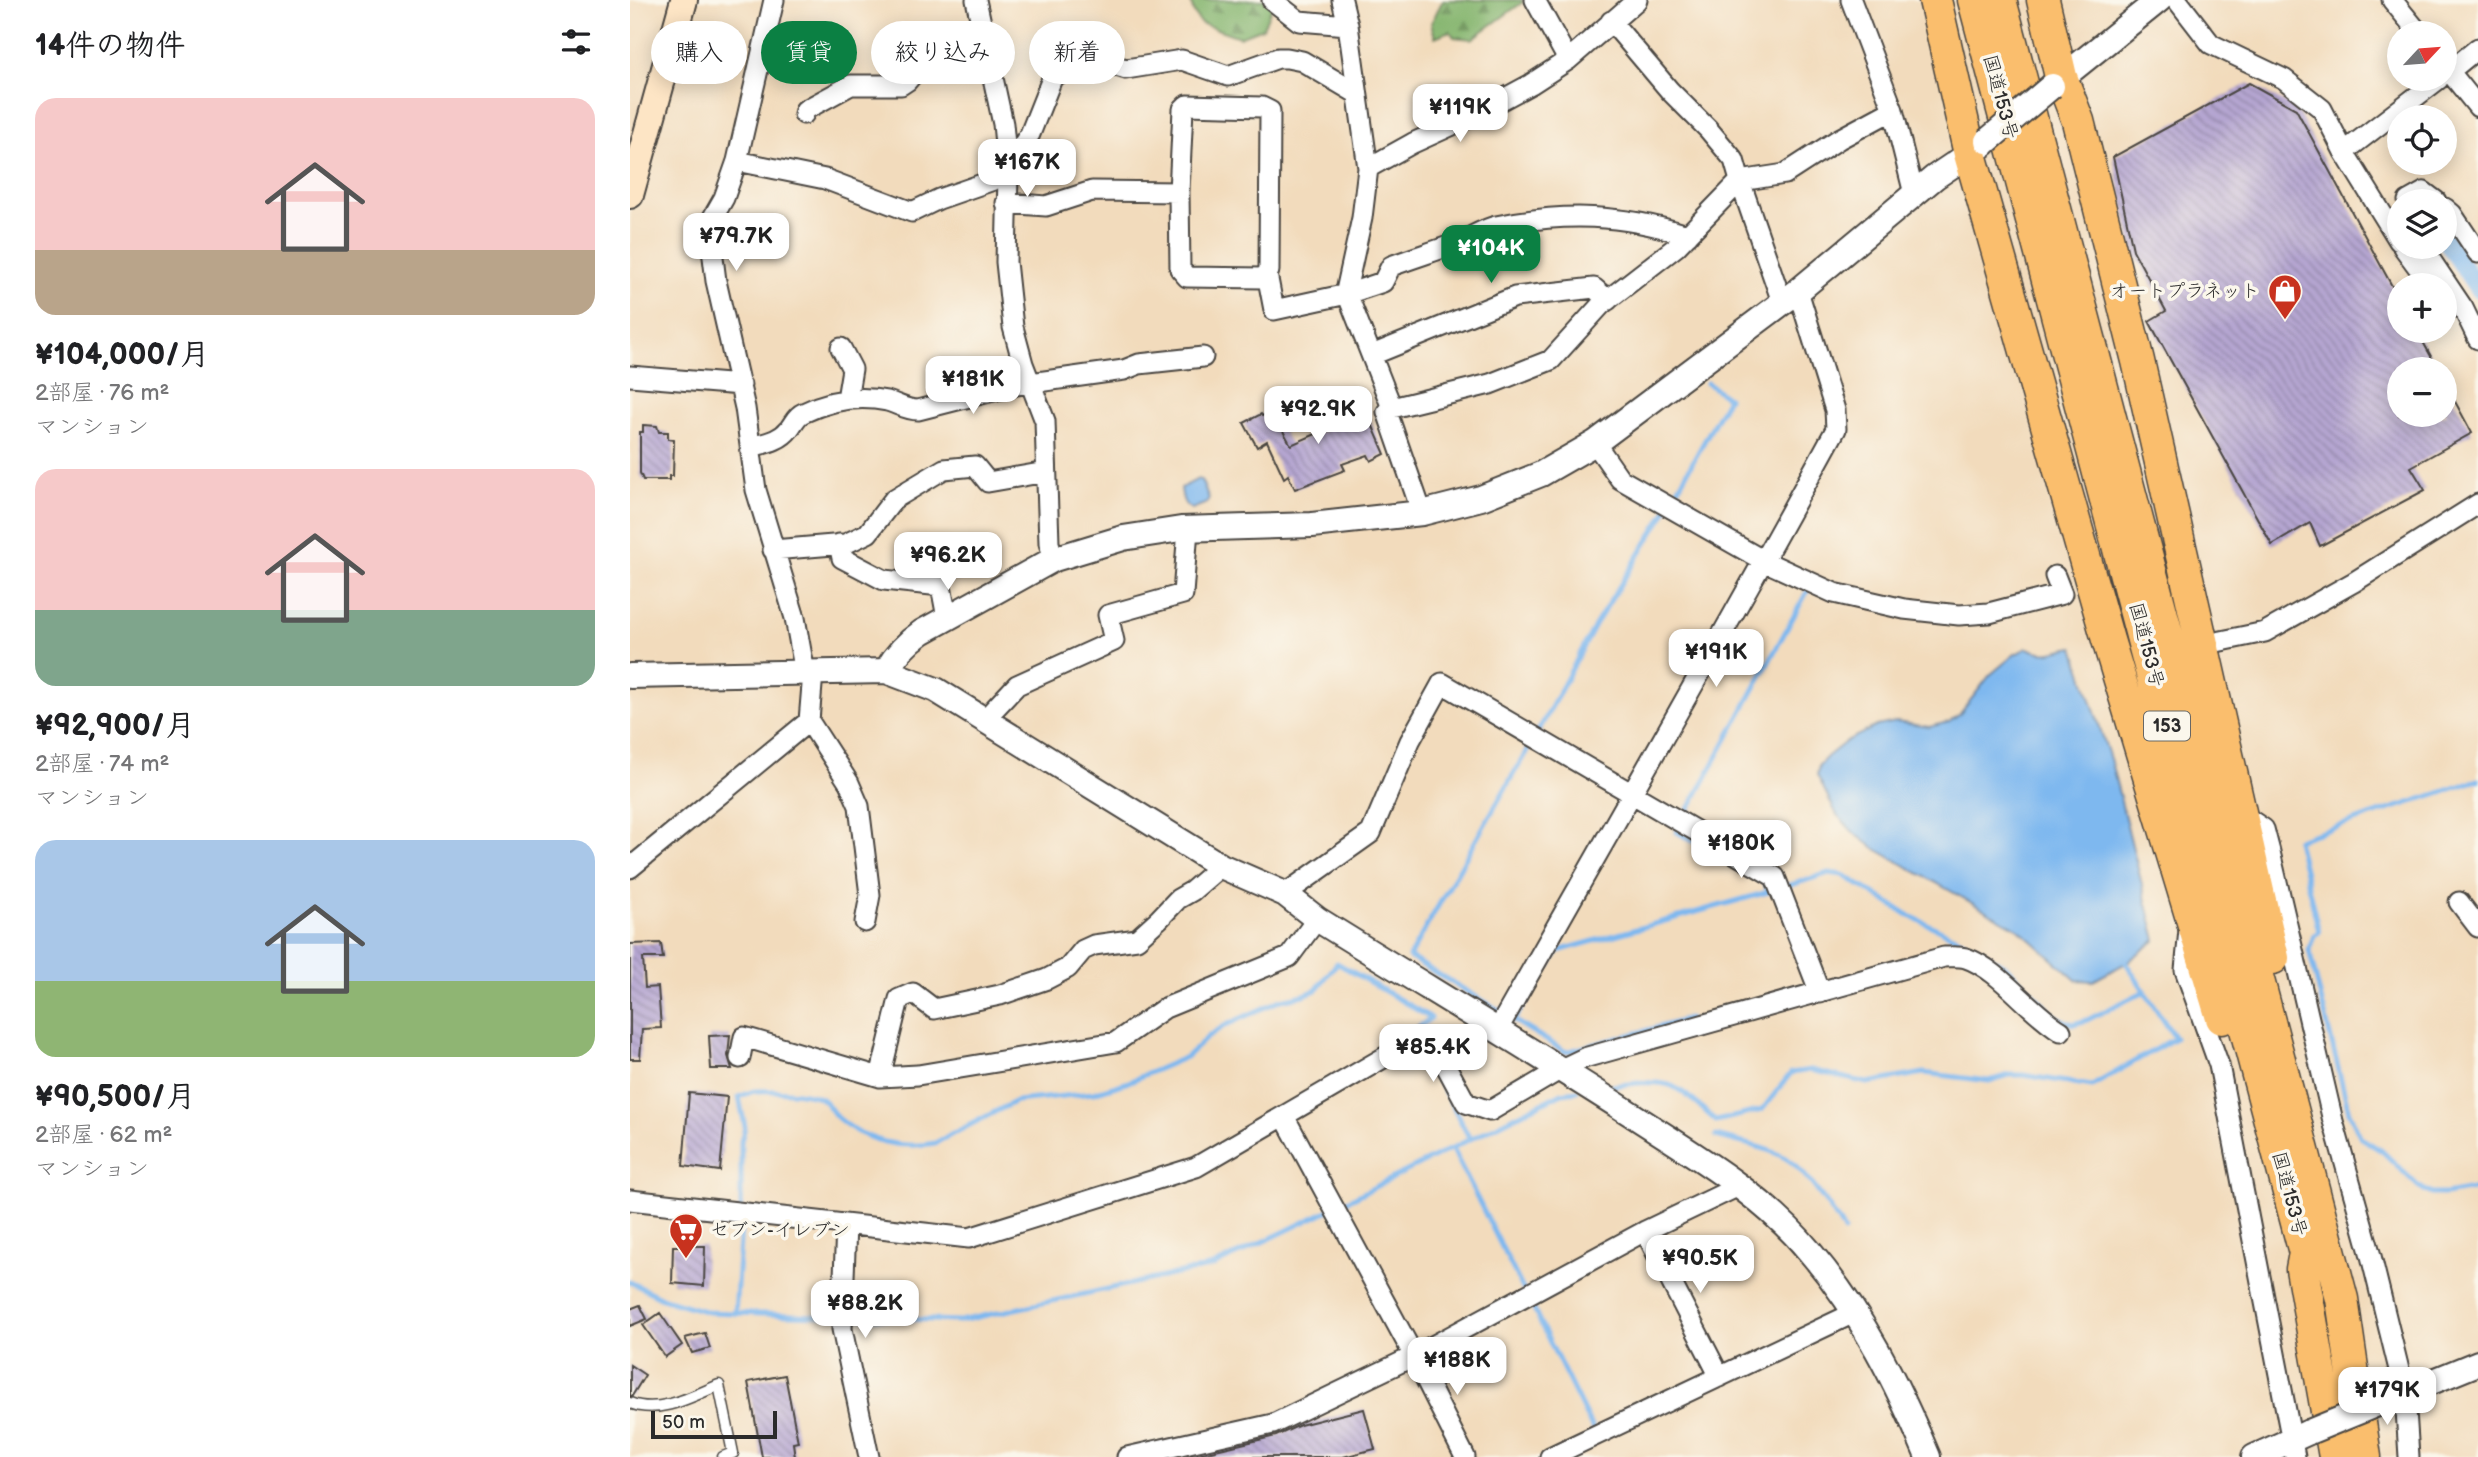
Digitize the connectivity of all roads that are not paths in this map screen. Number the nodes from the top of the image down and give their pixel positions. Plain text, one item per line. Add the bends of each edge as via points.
1 (684, 0) edge
2 (774, 0) edge
3 (976, 0) edge
4 (1272, 0) edge
5 (1342, 0) edge
6 (1535, 0) edge
7 (1637, 0) edge
8 (1851, 0) edge
9 (1935, 0) edge
10 (1974, 0) edge
11 (2000, 0) edge
12 (2043, 0) edge
13 (2159, 0) edge
14 (2177, 0) edge
15 (2392, 0) edge
16 (980, 21) edge
17 (1611, 21) junction
18 (2409, 21) edge
19 (1348, 25) junction
20 (2478, 48) edge
21 (1568, 60) junction
22 (2457, 63) edge
23 (2057, 82) junction
24 (902, 84) edge
25 (994, 84) edge
26 (2457, 86) edge
27 (2421, 91) edge
28 (1356, 93) junction
29 (2478, 107) edge
30 (1893, 110) junction
31 (804, 114) dead end
32 (1979, 147) junction
33 (2344, 152) junction
34 (737, 161) junction
35 (1368, 168) junction
36 (1008, 171) junction
37 (1740, 181) junction
38 (1179, 192) junction
39 (1914, 194) junction
40 (630, 195) edge
41 (1006, 203) junction
42 (2387, 222) edge
43 (2457, 222) edge
44 (1688, 235) junction
45 (2478, 253) edge
46 (2430, 259) edge
47 (1266, 274) junction
48 (1348, 294) junction
49 (1790, 296) junction
50 (1608, 300) junction
51 (2457, 323) edge
52 (2478, 340) edge
53 (841, 348) dead end
54 (2478, 349) edge
55 (1371, 355) junction
56 (1203, 357) dead end
57 (630, 376) edge
58 (1029, 384) junction
59 (741, 386) junction
60 (847, 399) junction
61 (1392, 408) junction
62 (1595, 443) junction
63 (751, 447) junction
64 (1046, 472) junction
65 (2478, 504) edge
66 (1422, 513) junction
67 (1188, 529) junction
68 (839, 544) junction
69 (774, 550) junction
70 (1054, 559) junction
71 (1764, 561) junction
72 (2055, 576) dead end
73 (947, 618) junction
74 (2203, 645) junction
75 (886, 671) junction
76 (809, 673) junction
77 (630, 676) edge
78 (984, 720) junction
79 (809, 721) junction
80 (1631, 794) junction
81 (2240, 813) junction
82 (1221, 866) junction
83 (630, 868) edge
84 (1285, 894) junction
85 (2459, 902) dead end
86 (2191, 915) junction
87 (1317, 919) junction
88 (865, 922) dead end
89 (2478, 927) edge
90 (1820, 993) junction
91 (1497, 1031) junction
92 (2061, 1031) dead end
93 (740, 1058) dead end
94 (1561, 1069) junction
95 (880, 1077) junction
96 (1284, 1116) junction
97 (1741, 1185) junction
98 (630, 1200) edge
99 (846, 1225) junction
100 (1645, 1231) junction
101 (2302, 1269) junction
102 (2342, 1299) junction
103 (1856, 1312) junction
104 (1414, 1356) junction
105 (2478, 1363) edge
106 (1720, 1377) junction
107 (2405, 1394) junction
108 (630, 1403) edge
109 (2299, 1442) edge
110 (723, 1457) edge
111 (869, 1457) edge
112 (1127, 1457) edge
113 (1465, 1457) edge
114 (1550, 1457) edge
115 (1928, 1457) edge
116 (2254, 1457) edge
117 (2335, 1457) edge
118 (2365, 1457) edge
119 (2409, 1457) edge

1 - 40 main road
2 - 34 street
3 - 16 street
4 - 19 street via 1299,21
5 - 19 street
6 - 21 street
7 - 17 street
8 - 30 street
9 - 32 highway, 153
10 - 101 highway, 国道153号 / 153 via 2305,1253
11 - 102 highway, 国道153号 / 153
12 - 23 highway, 153
13 - 23 street
14 - 33 street via 2211,44 2284,79 2322,109
15 - 18 street
17 - 21 street
17 - 37 street via 1734,160
19 - 28 street
20 - 22 street
21 - 35 street via 1470,117
23 - 32 street, bridge
23 - 74 highway, 153 via 2078,121
24 - 31 street via 851,85
25 - 36 street
26 - 29 street
27 - 33 street
28 - 35 street
28 - 36 street via 1302,61 1287,58 1228,76 1182,60 1126,69 1107,64 1078,67 1053,76 1030,134
30 - 37 street via 1784,174
30 - 39 street
32 - 39 street
32 - 86 highway, 153 via 2104,627
33 - 42 street
34 - 36 street via 825,179 912,212
34 - 59 street via 712,219 716,281
35 - 48 street
36 - 41 street
37 - 44 street
37 - 49 street
38 - 41 street via 1092,191 1046,206
38 - 47 street via 1180,269 1187,277 1263,278
38 - 47 street via 1183,109 1262,107 1270,111
39 - 49 street
41 - 58 street via 1013,327
43 - 45 street
44 - 48 street via 1602,216 1494,226 1391,266 1383,282
44 - 50 street
46 - 52 street
47 - 48 street via 1274,310
48 - 55 street
49 - 62 street
49 - 71 street via 1835,410 1836,429
50 - 55 street via 1594,288 1515,297
50 - 61 street via 1550,360 1490,384
51 - 54 street
53 - 60 street via 852,369
55 - 61 street
56 - 58 street
57 - 59 street
58 - 60 street via 918,410
58 - 64 street via 1045,421
59 - 63 street
60 - 63 street via 799,414 783,436
61 - 66 street via 1387,412 1389,420
62 - 66 street via 1541,474 1481,498
62 - 71 street via 1620,479
63 - 69 street via 756,490
64 - 68 street via 988,482 975,466 944,469 894,499 868,533
64 - 70 street via 1049,543
65 - 74 street via 2265,632
66 - 67 street via 1312,525
67 - 70 street via 1123,538
67 - 78 street via 1183,594 1108,615 1114,641 1017,685
68 - 69 street
68 - 73 street via 842,558 884,580 941,586
69 - 76 street
70 - 73 street
71 - 72 street via 1834,593 1903,609 1959,615 1989,613 2062,594
71 - 80 street
73 - 75 street via 905,644
74 - 81 highway, 153
75 - 76 street
75 - 78 street via 936,690
76 - 77 street
76 - 79 street
78 - 82 street
79 - 83 street
79 - 88 street via 859,806 870,895
80 - 84 street via 1442,684 1410,741 1371,833
80 - 90 street via 1775,877
80 - 91 street
81 - 102 highway, 153 via 2341,1258
81 - 107 street via 2264,829 2333,1121
82 - 84 street
82 - 95 street via 1137,939 1094,945 1047,979 934,1009 913,993 899,999
84 - 87 street
85 - 89 street
86 - 101 highway, 153
86 - 109 street via 2185,970 2218,1065
87 - 91 street
87 - 95 street via 1289,957 1164,1009 1116,1042 918,1075
90 - 92 street via 1944,957 1964,957
90 - 94 street via 1584,1058
91 - 94 street
93 - 95 street via 744,1037
94 - 96 street via 1490,1111 1466,1103 1432,1040 1416,1039
94 - 97 street
96 - 99 street via 1196,1167 969,1238
96 - 104 street
97 - 100 street
97 - 103 street via 1810,1250
98 - 99 street
99 - 111 street via 842,1329
100 - 104 street
100 - 106 street
101 - 117 highway, 国道153号 / 153
102 - 118 highway, 国道153号 / 153
103 - 106 street
103 - 115 street via 1900,1390
104 - 112 street via 1273,1424
104 - 113 street
105 - 107 street
106 - 114 street
107 - 109 street, bridge
107 - 119 street
108 - 110 lane via 669,1405 719,1385 733,1453
109 - 116 street

